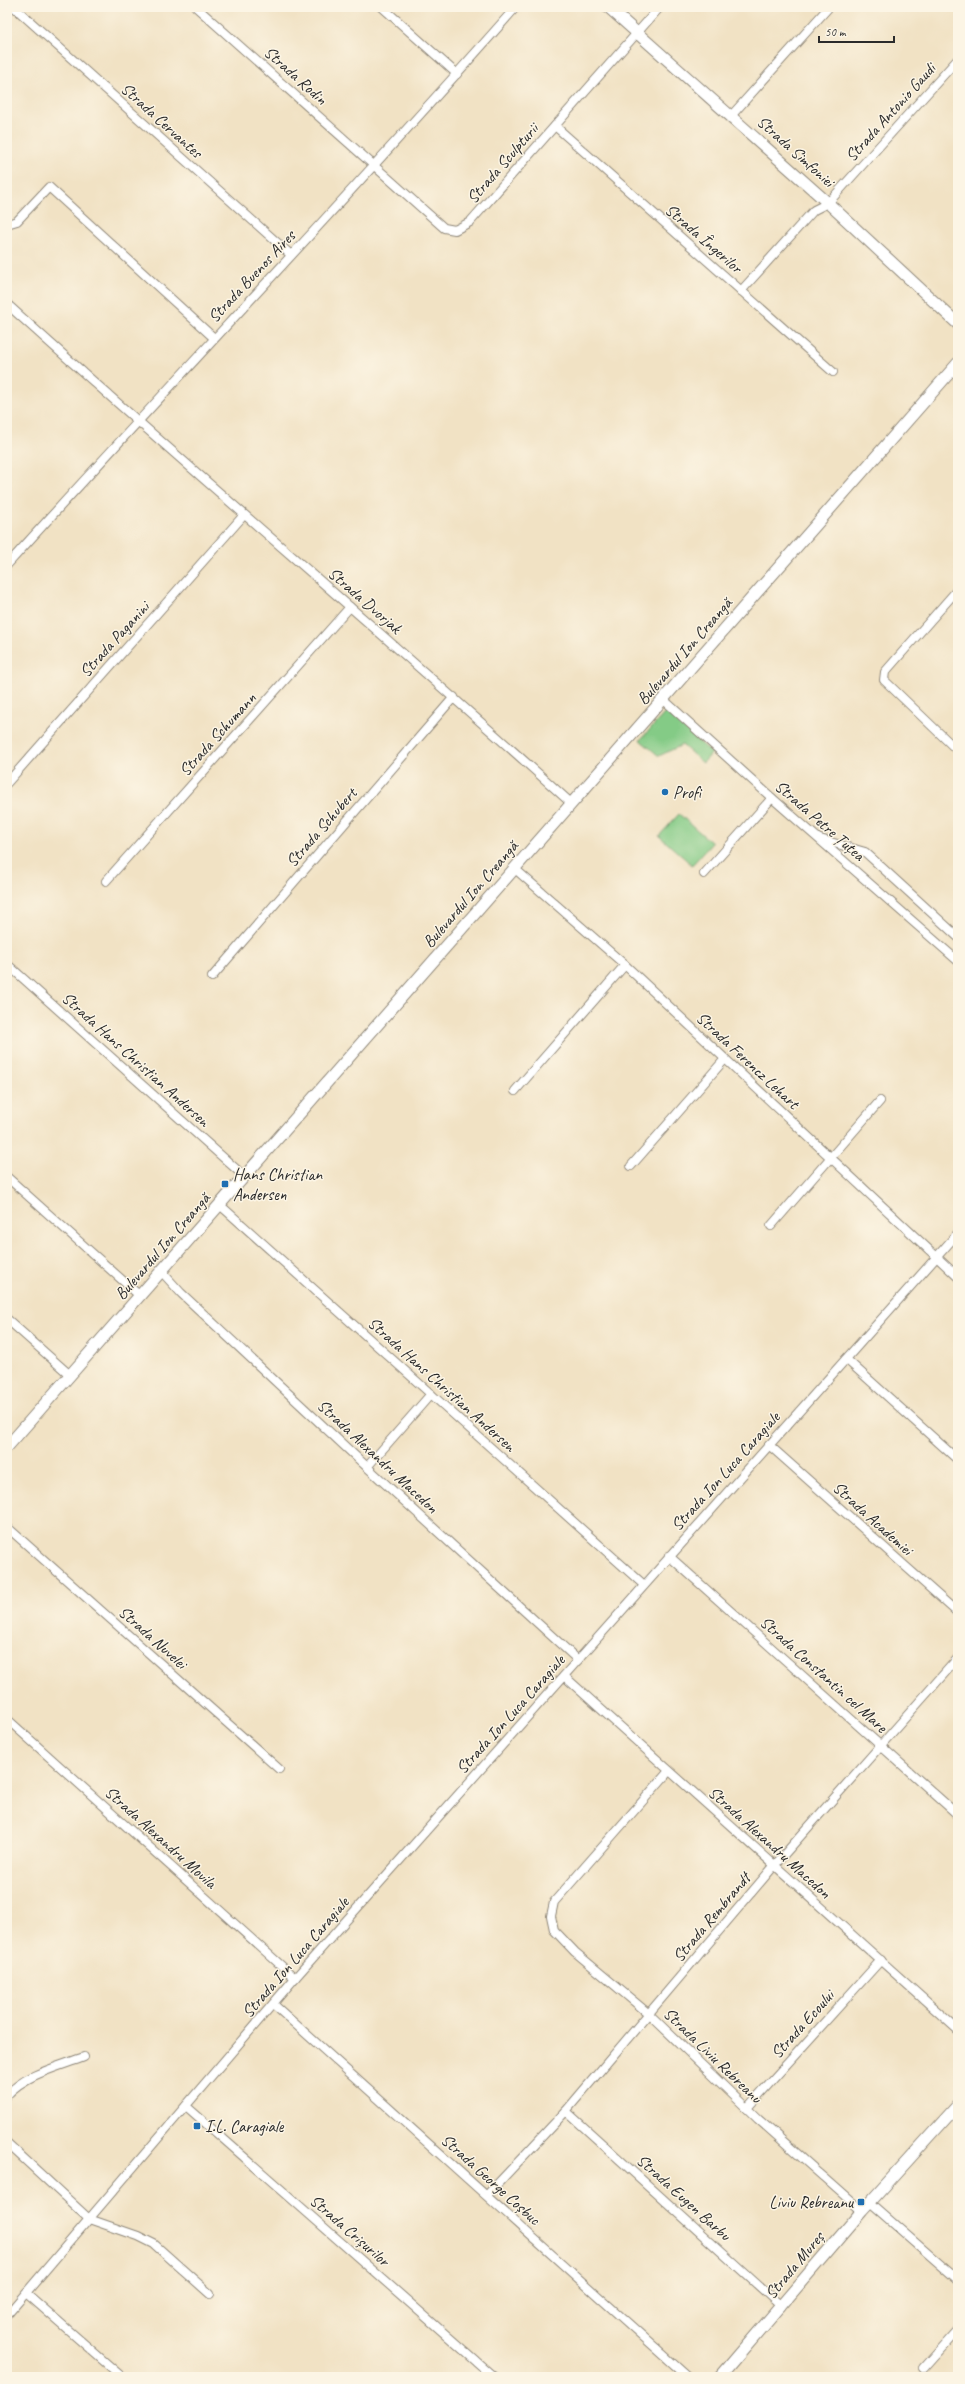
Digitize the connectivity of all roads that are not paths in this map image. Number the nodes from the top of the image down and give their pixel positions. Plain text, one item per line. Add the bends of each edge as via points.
1 (14, 7) edge
2 (196, 7) edge
3 (382, 7) edge
4 (516, 7) edge
5 (608, 7) edge
6 (660, 7) edge
7 (829, 7) edge
8 (637, 33) junction
9 (958, 59) edge
10 (457, 74) junction
11 (731, 116) junction
12 (555, 126) junction
13 (374, 166) junction
14 (828, 203) junction
15 (7, 224) edge
16 (291, 255) junction
17 (742, 291) junction
18 (7, 304) edge
19 (958, 324) edge
20 (214, 338) junction
21 (958, 363) edge
22 (833, 372) dead end
23 (136, 421) junction
24 (244, 515) junction
25 (7, 565) edge
26 (958, 589) edge
27 (350, 606) junction
28 (454, 697) junction
29 (664, 700) junction
30 (958, 751) edge
31 (7, 783) edge
32 (772, 798) junction
33 (572, 804) junction
34 (818, 839) junction
35 (514, 868) junction
36 (704, 874) dead end
37 (106, 881) dead end
38 (958, 937) edge
39 (958, 962) edge
40 (7, 964) edge
41 (625, 965) junction
42 (212, 977) dead end
43 (725, 1059) junction
44 (515, 1091) dead end
45 (880, 1101) dead end
46 (831, 1157) junction
47 (631, 1166) dead end
48 (7, 1177) edge
49 (246, 1177) junction
50 (220, 1205) junction
51 (771, 1226) dead end
52 (958, 1233) edge
53 (937, 1257) junction
54 (162, 1272) junction
55 (958, 1277) edge
56 (140, 1296) junction
57 (7, 1319) edge
58 (846, 1359) junction
59 (70, 1376) junction
60 (431, 1394) junction
61 (769, 1445) junction
62 (7, 1447) edge
63 (958, 1460) edge
64 (367, 1467) junction
65 (7, 1527) edge
66 (669, 1556) junction
67 (644, 1585) junction
68 (958, 1613) edge
69 (958, 1658) edge
70 (578, 1660) junction
71 (564, 1676) junction
72 (7, 1719) edge
73 (880, 1745) junction
74 (279, 1769) dead end
75 (668, 1771) junction
76 (958, 1815) edge
77 (774, 1866) junction
78 (881, 1960) junction
79 (295, 1978) junction
80 (273, 2004) junction
81 (649, 2014) junction
82 (958, 2030) edge
83 (84, 2057) dead end
84 (7, 2095) edge
85 (958, 2105) edge
86 (186, 2106) junction
87 (747, 2108) junction
88 (566, 2111) junction
89 (7, 2143) edge
90 (487, 2195) junction
91 (870, 2203) junction
92 (862, 2211) junction
93 (89, 2218) junction
94 (958, 2280) edge
95 (26, 2293) junction
96 (210, 2294) dead end
97 (782, 2307) junction
98 (7, 2315) edge
99 (958, 2330) edge
100 (924, 2368) dead end
101 (117, 2375) edge
102 (494, 2377) edge
103 (688, 2377) edge
104 (720, 2377) edge

1 - 16 street, Strada Cervantes
2 - 13 street, Strada Rodin
3 - 10 street
4 - 10 street, Strada Buenos Aires
5 - 8 street, Strada Simfoniei
6 - 8 street, Strada Sculpturii
7 - 11 street
8 - 11 street, Strada Simfoniei
8 - 12 street, Strada Sculpturii
9 - 14 street, Strada Antonio Gaudi
10 - 13 street, Strada Buenos Aires
11 - 14 street, Strada Simfoniei
12 - 13 street, Strada Sculpturii via 470,222 455,230 444,228
12 - 17 street, Strada Îngerilor
13 - 16 street, Strada Buenos Aires
14 - 17 street, Strada Antonio Gaudi via 814,210
14 - 19 street, Strada Simfoniei
15 - 20 street via 17,221 49,187
16 - 20 street, Strada Buenos Aires
17 - 22 street, Strada Îngerilor
18 - 23 street, Strada Dvorjak
20 - 23 street, Strada Buenos Aires
21 - 29 street, Bulevardul Ion Creangă
23 - 24 street, Strada Dvorjak
23 - 25 street, Strada Buenos Aires
24 - 27 street, Strada Dvorjak
24 - 31 street, Strada Paganini
26 - 30 street via 885,672 884,680
27 - 28 street, Strada Dvorjak
27 - 37 street, Strada Schumann
28 - 33 street, Strada Dvorjak
28 - 42 street, Strada Schubert
29 - 32 street, Strada Petre Țuțea
29 - 33 street, Bulevardul Ion Creangă
32 - 34 street, Strada Petre Țuțea
32 - 36 street
33 - 35 street, Bulevardul Ion Creangă
34 - 38 street via 865,852
34 - 39 street, Strada Petre Țuțea
35 - 41 street, Strada Ferencz Lehart
35 - 49 street, Bulevardul Ion Creangă
40 - 49 street, Strada Hans Christian Andersen
41 - 43 street, Strada Ferencz Lehart
41 - 44 street
43 - 46 street, Strada Ferencz Lehart
43 - 47 street
45 - 46 street
46 - 51 street
46 - 53 street, Strada Ferencz Lehart
48 - 56 street
49 - 50 street, Bulevardul Ion Creangă
50 - 54 street, Bulevardul Ion Creangă
50 - 60 street, Strada Hans Christian Andersen
52 - 53 street, Strada Ion Luca Caragiale
53 - 55 street, Strada Ferencz Lehart
53 - 58 street, Strada Ion Luca Caragiale
54 - 56 street, Bulevardul Ion Creangă
54 - 64 street, Strada Alexandru Macedon via 181,1293
56 - 59 street, Bulevardul Ion Creangă
57 - 59 street
58 - 61 street, Strada Ion Luca Caragiale
58 - 63 street
59 - 62 street, Bulevardul Ion Creangă
60 - 64 street
60 - 67 street, Strada Hans Christian Andersen
61 - 66 street, Strada Ion Luca Caragiale
61 - 68 street, Strada Academiei
64 - 70 street, Strada Alexandru Macedon
65 - 74 street, Strada Nuvelei
66 - 67 street, Strada Ion Luca Caragiale
66 - 73 street, Strada Constantin cel Mare
67 - 70 street, Strada Ion Luca Caragiale
69 - 73 street, Strada Rembrandt
70 - 71 street, Strada Ion Luca Caragiale
71 - 75 street, Strada Alexandru Macedon
71 - 79 street, Strada Ion Luca Caragiale
72 - 79 street, Strada Alexandru Movila
73 - 76 street, Strada Constantin cel Mare
73 - 77 street, Strada Rembrandt
75 - 77 street, Strada Alexandru Macedon
75 - 81 street, Strada Liviu Rebreanu via 554,1902 551,1916 554,1930 575,1952
77 - 78 street, Strada Alexandru Macedon
77 - 81 street, Strada Rembrandt
78 - 82 street, Strada Alexandru Macedon
78 - 87 street, Strada Ecoului
79 - 80 street, Strada Ion Luca Caragiale
80 - 86 street, Strada Ion Luca Caragiale
80 - 90 street, Strada George Coșbuc
81 - 87 street, Strada Liviu Rebreanu
81 - 88 street, Strada Rembrandt
83 - 84 street via 26,2079
85 - 91 street, Strada Mureș
86 - 93 street, Strada Ion Luca Caragiale
86 - 102 street, Strada Crișurilor
87 - 92 street, Strada Liviu Rebreanu
88 - 90 street, Strada Rembrandt
88 - 97 street, Strada Eugen Barbu
89 - 93 street
90 - 103 street, Strada George Coșbuc
91 - 92 street, Strada Mureș
91 - 94 street
92 - 97 street, Strada Mureș
93 - 95 street, Strada Ion Luca Caragiale
93 - 96 street via 154,2244
95 - 98 street, Strada Ion Luca Caragiale
95 - 101 street
97 - 104 street, Strada Mureș
99 - 100 street

